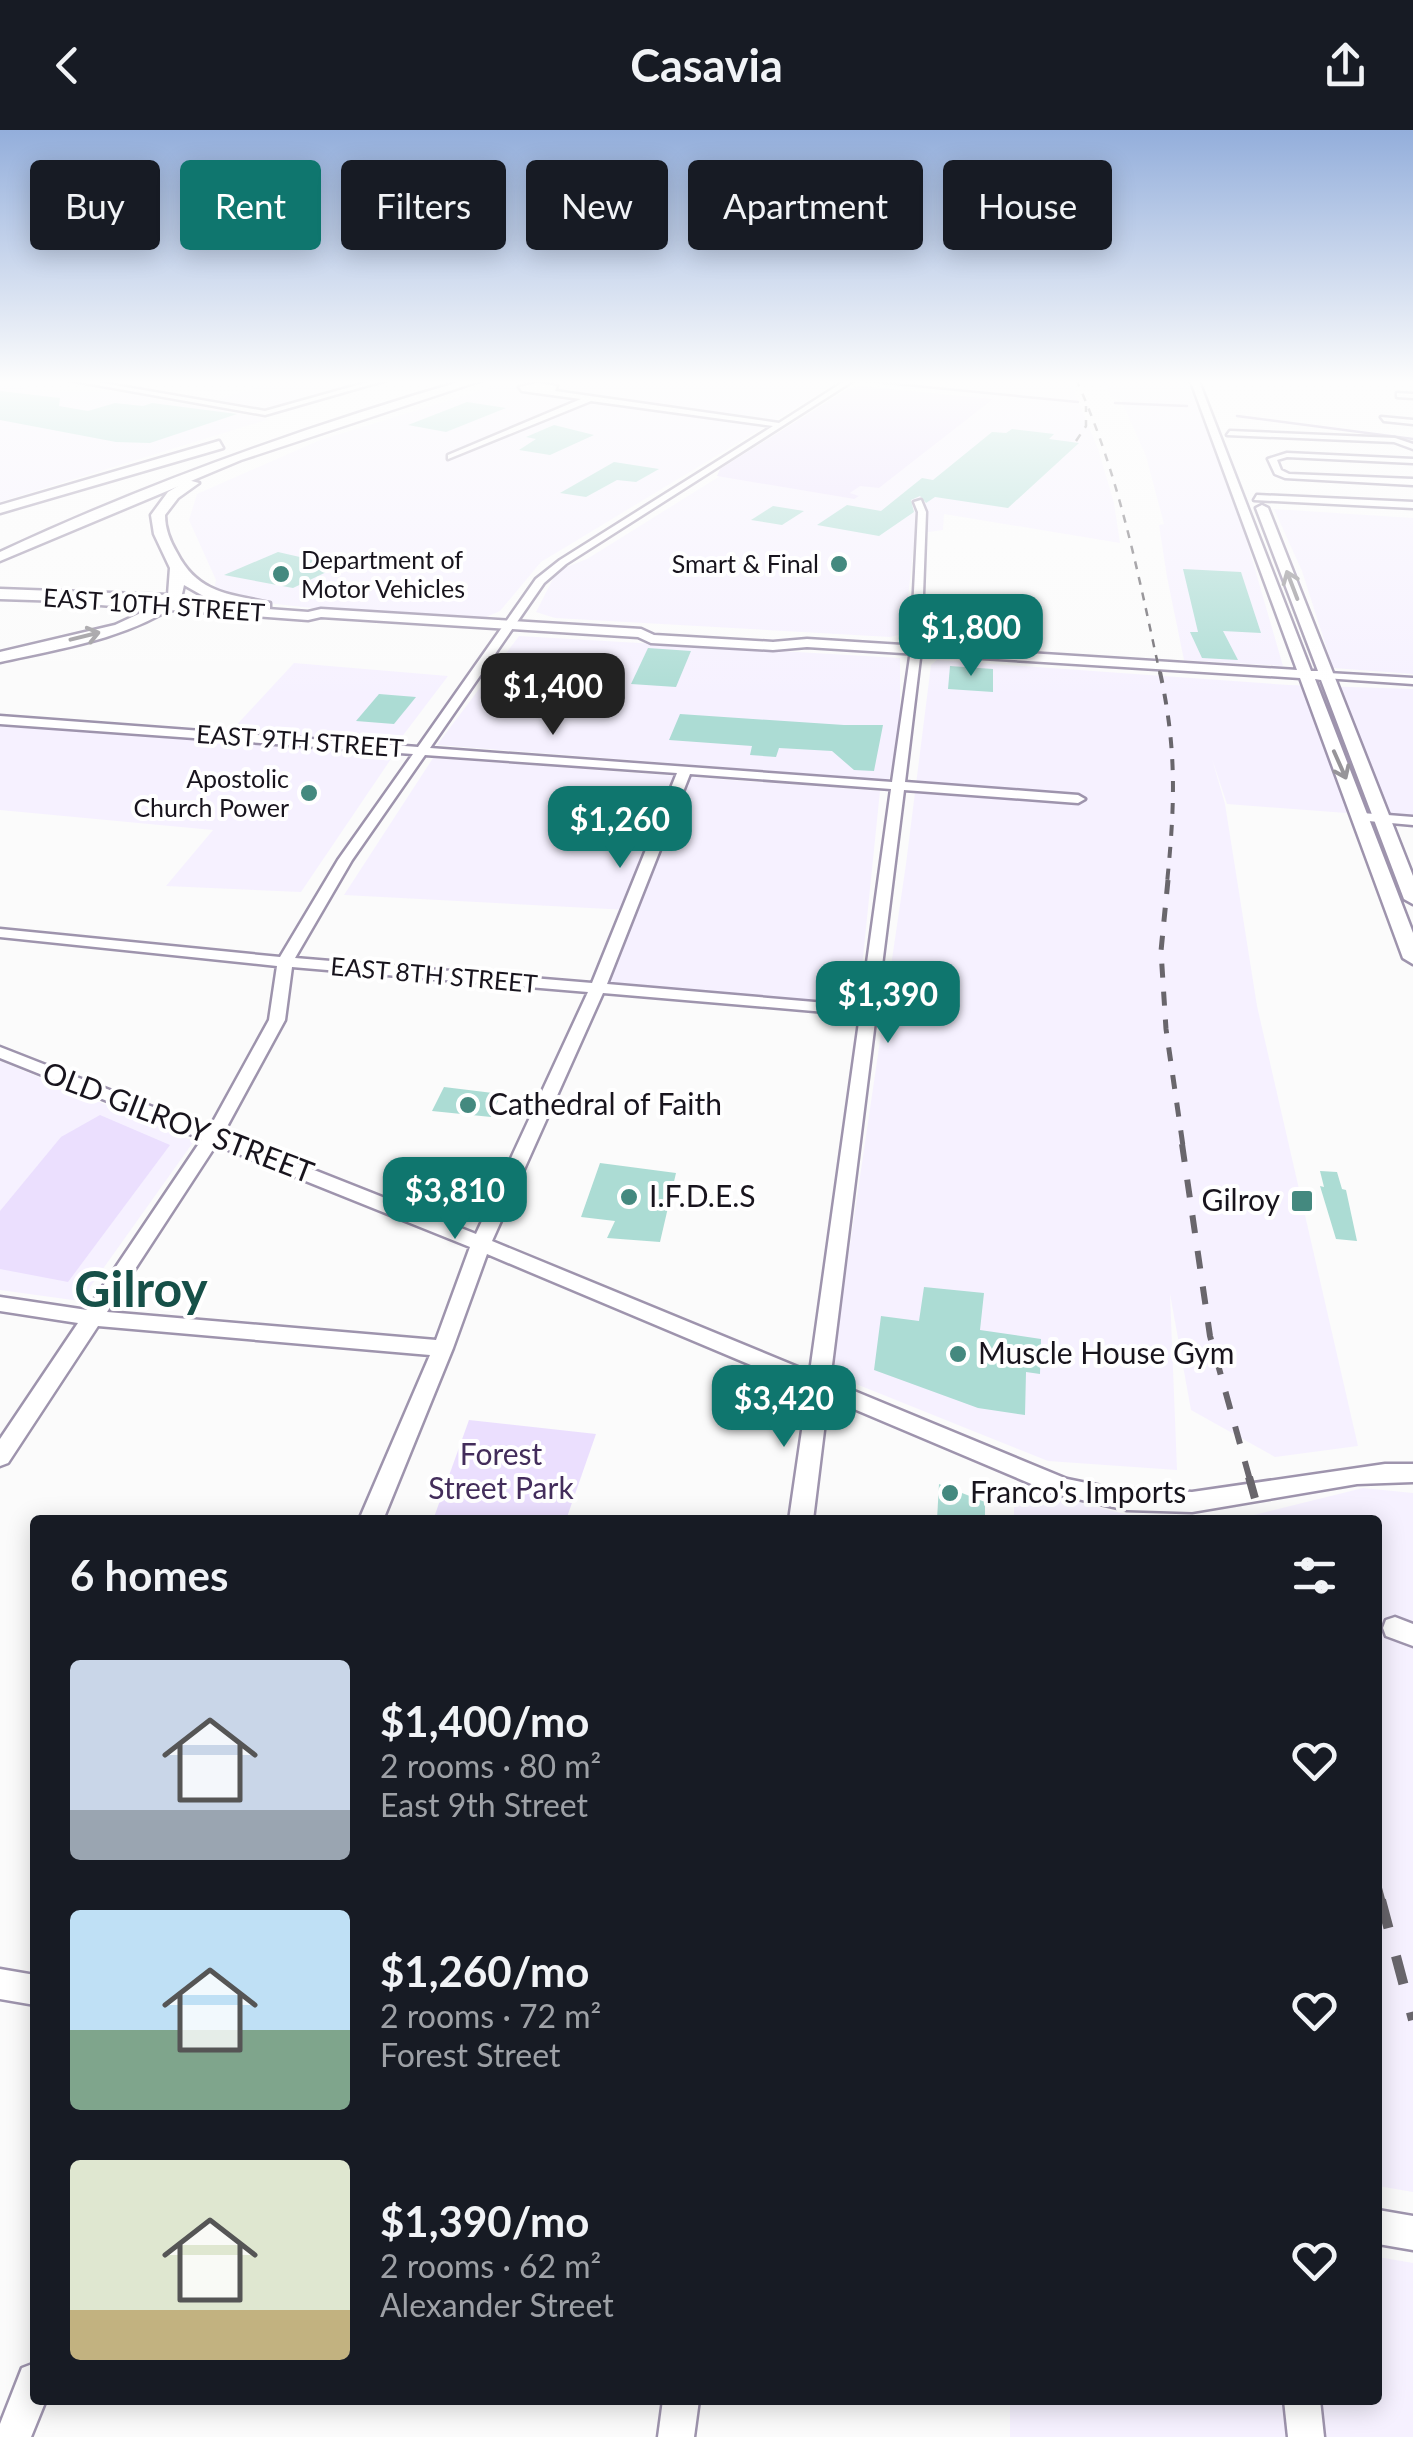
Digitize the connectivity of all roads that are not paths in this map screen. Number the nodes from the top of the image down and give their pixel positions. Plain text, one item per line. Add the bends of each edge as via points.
1 (75, 487) edge
2 (115, 487) edge
3 (162, 487) edge
4 (188, 487) edge
5 (683, 487) edge
6 (1234, 487) edge
7 (1252, 487) edge
8 (1257, 498) junction
9 (918, 502) dead end
10 (1413, 505) edge
11 (62, 507) dead end
12 (0, 508) edge
13 (0, 560) edge
14 (177, 569) junction
15 (0, 595) edge
16 (171, 604) junction
17 (265, 606) junction
18 (322, 613) junction
19 (45, 614) dead end
20 (509, 625) junction
21 (30, 633) dead end
22 (0, 644) edge
23 (916, 650) junction
24 (0, 657) edge
25 (1304, 674) junction
26 (1328, 676) junction
27 (1413, 682) edge
28 (0, 720) edge
29 (419, 750) junction
30 (684, 770) junction
31 (898, 785) junction
32 (1078, 799) dead end
33 (1362, 817) junction
34 (1381, 818) junction
35 (1413, 821) edge
36 (1413, 900) edge
37 (0, 934) edge
38 (1413, 958) edge
39 (285, 962) junction
40 (597, 989) junction
41 (869, 1011) junction
42 (0, 1052) edge
43 (214, 1135) junction
44 (481, 1244) junction
45 (0, 1304) edge
46 (92, 1318) junction
47 (443, 1348) junction
48 (819, 1388) junction
49 (0, 1457) edge
50 (1413, 1474) edge
51 (1199, 1511) edge
52 (1159, 1512) edge
53 (374, 1515) edge
54 (801, 1515) edge
55 (0, 1984) edge
56 (30, 1989) edge
57 (1382, 2228) edge
58 (1413, 2233) edge
59 (30, 2394) edge
60 (680, 2405) edge
61 (1303, 2405) edge
62 (13, 2437) edge
63 (676, 2437) edge
64 (1306, 2437) edge

1 - 12 highway
2 - 11 highway
3 - 13 highway
4 - 14 highway via 173,495 157,520
5 - 20 street via 555,567
6 - 25 main road
7 - 8 main road
8 - 10 street
26 -> 8 main road
9 - 23 street
14 - 16 highway via 180,586
14 - 17 highway via 203,593
15 - 16 highway, EAST 10TH STREET
15 - 19 highway
16 - 17 main road, EAST 10TH STREET
16 - 18 main road, EAST 10TH STREET
24 -> 16 highway via 120,627
17 - 18 main road, EAST 10TH STREET
18 - 20 main road, EAST 10TH STREET
20 - 23 main road, EAST 10TH STREET via 666,640
20 - 29 street
21 - 22 highway
23 - 25 main road, EAST 10TH STREET
23 - 31 street
25 - 26 main road, EAST 10TH STREET
25 -> 33 main road
26 - 27 street
26 - 34 main road
28 - 29 street, EAST 9TH STREET
29 - 30 street, EAST 9TH STREET
29 - 39 street
30 - 31 street, EAST 9TH STREET
30 - 40 street
31 - 32 street, EAST 9TH STREET
31 - 41 street
33 - 34 street
33 - 38 main road
34 - 35 street
34 - 36 main road
37 - 39 street, EAST 8TH STREET
39 - 40 street, EAST 8TH STREET
39 - 43 street via 277,1020
40 - 41 street, EAST 8TH STREET
40 - 44 street
41 - 48 street
42 - 43 street, OLD GILROY STREET
43 - 44 street, OLD GILROY STREET
43 - 46 street
44 - 47 street
44 - 48 street, OLD GILROY STREET
45 - 46 street
46 - 47 street
46 - 49 street
47 - 53 street
48 - 52 street, OLD GILROY STREET via 1063,1487
48 - 54 street
50 - 51 street, OLD GILROY STREET via 1350,1474
51 - 52 street, OLD GILROY STREET
55 - 56 street
57 - 58 street
59 - 62 street
60 - 63 street
61 - 64 street

